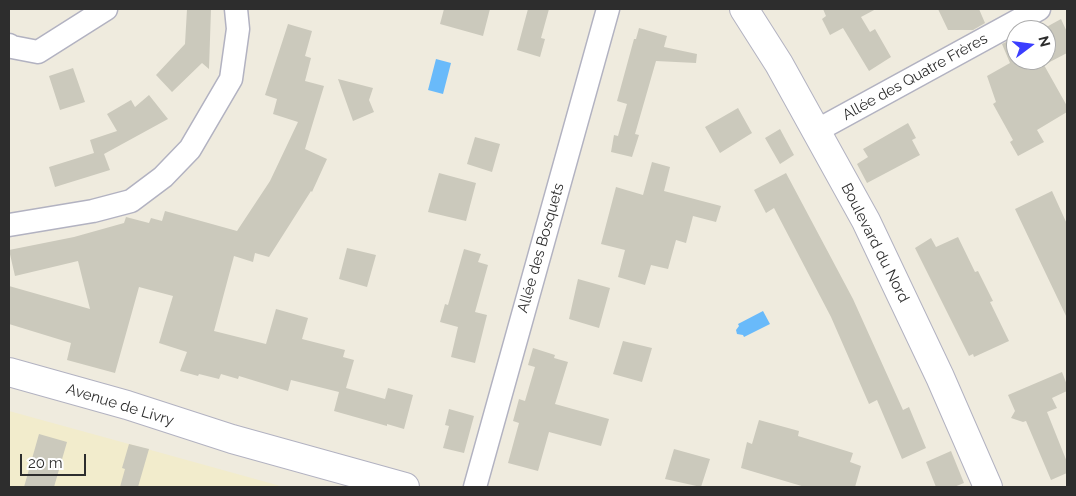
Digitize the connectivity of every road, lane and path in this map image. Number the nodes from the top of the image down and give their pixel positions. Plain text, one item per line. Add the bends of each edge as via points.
1 (106, 9) edge
2 (236, 9) edge
3 (608, 9) edge
4 (744, 9) edge
5 (1039, 9) edge
6 (9, 45) edge
7 (816, 131) junction
8 (9, 225) edge
9 (9, 372) edge
10 (9, 386) edge
11 (232, 439) junction
12 (405, 487) edge
13 (474, 487) edge
14 (988, 487) edge

1 - 6 street via 38,52
2 - 8 street via 238,29 231,79 190,149 163,177 131,201
3 - 13 street, Allée des Bosquets
4 - 7 main road, Boulevard du Nord
5 - 7 street, Allée des Quatre Frères
7 - 14 main road, Boulevard du Nord via 866,221
9 - 11 main road, Avenue de Livry
10 - 11 main road, Avenue de Livry via 123,417
11 - 12 main road, Avenue de Livry

